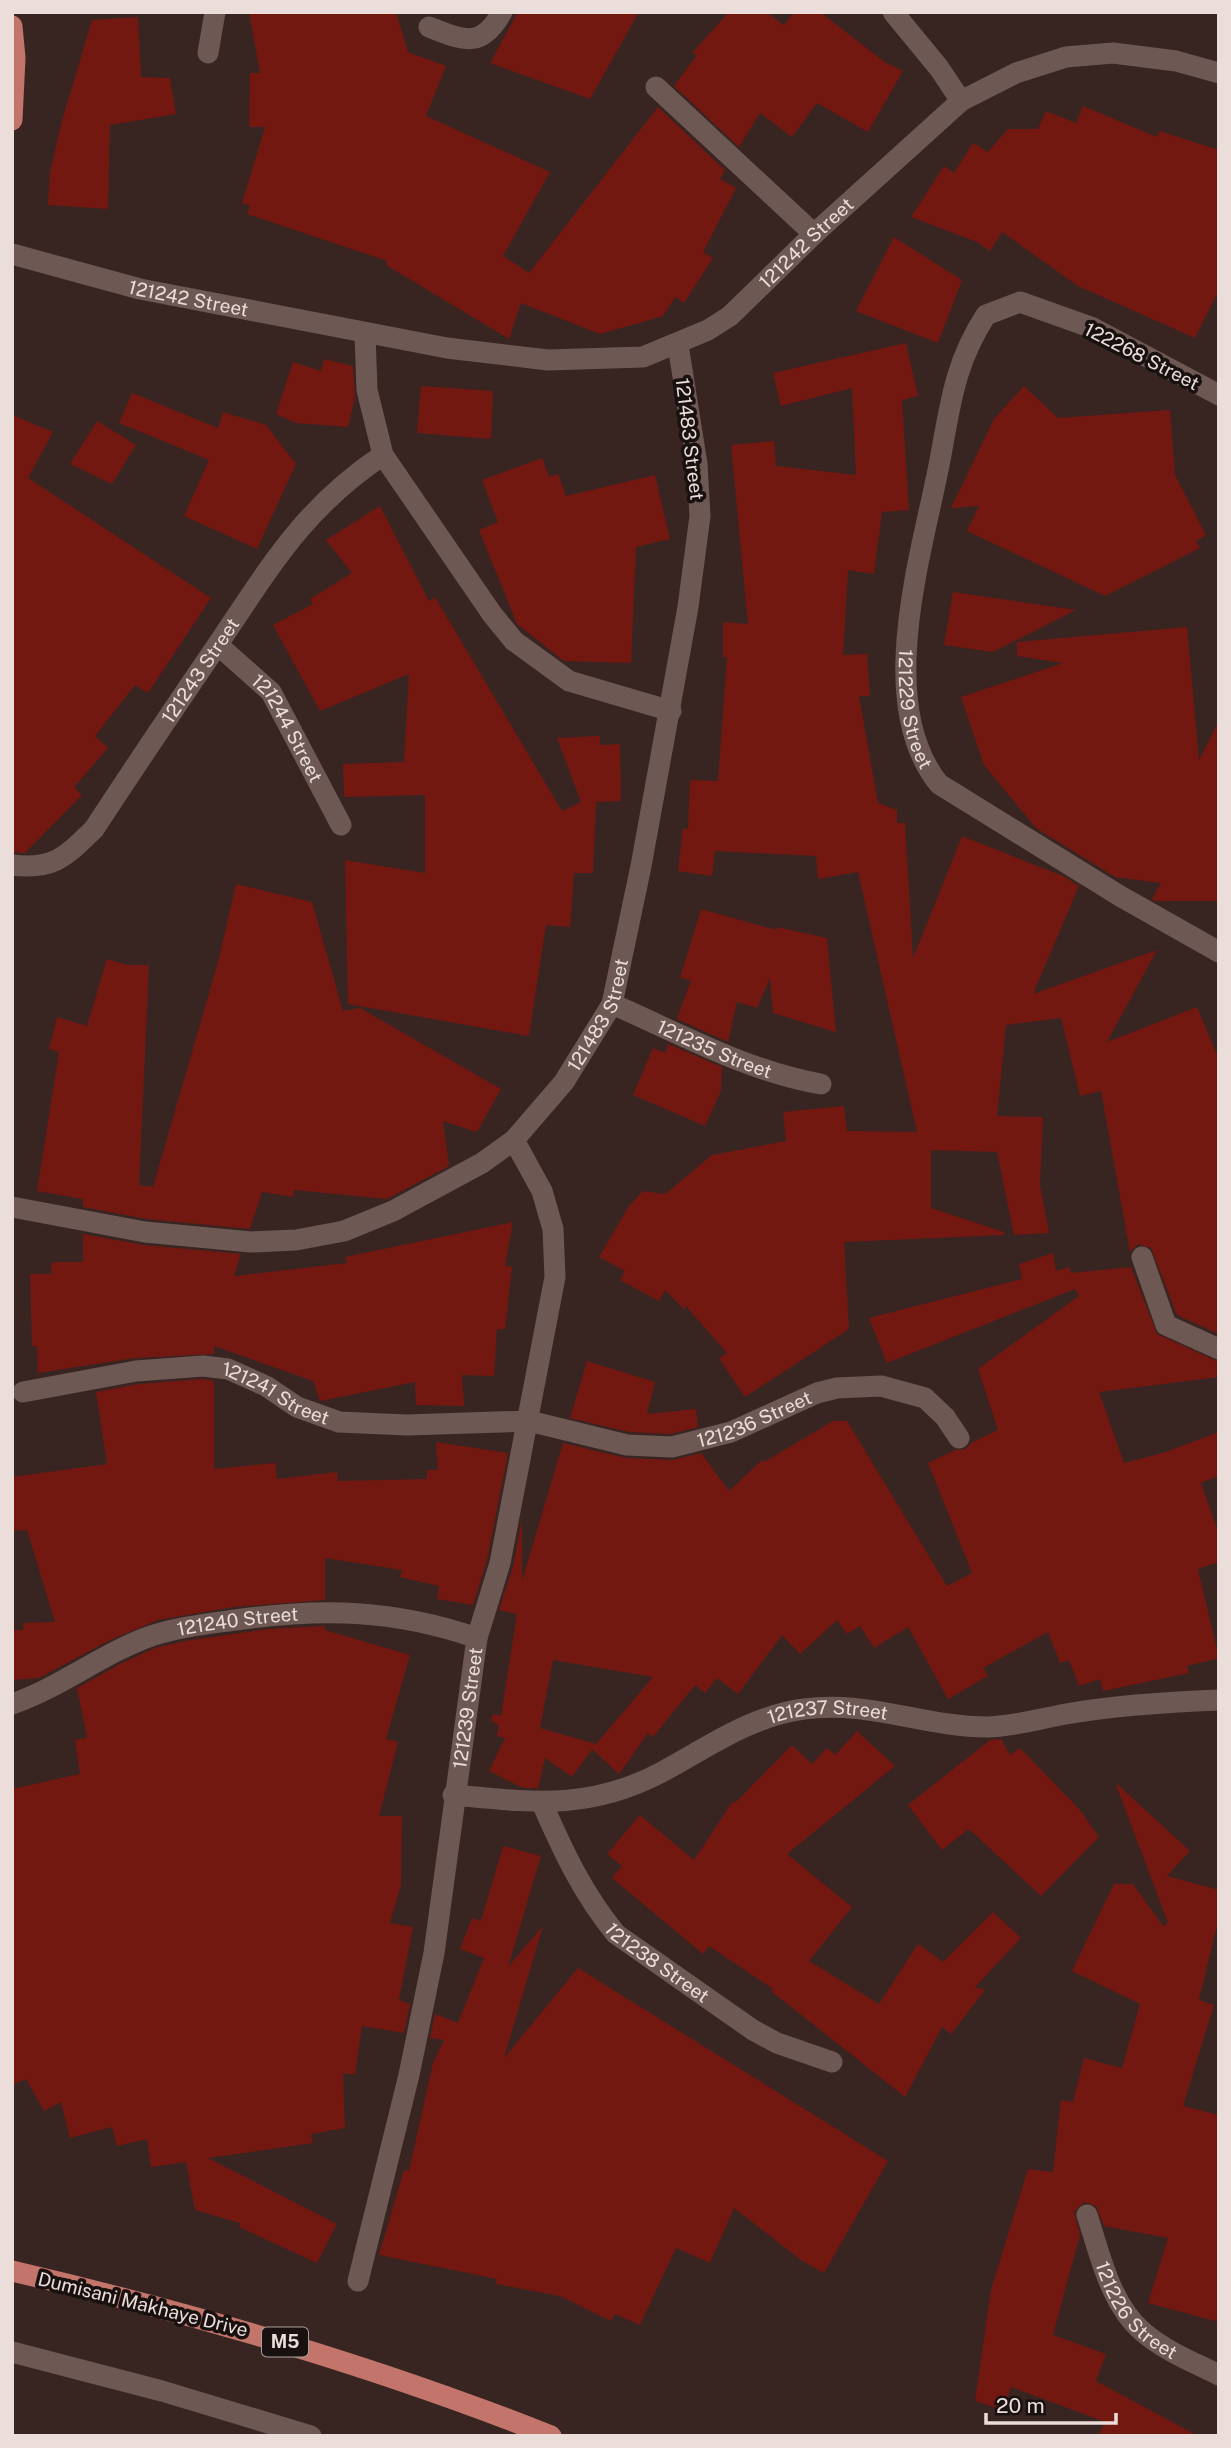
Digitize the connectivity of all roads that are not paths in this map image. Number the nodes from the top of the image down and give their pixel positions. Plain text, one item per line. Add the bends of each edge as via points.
1 (215, 12) edge
2 (502, 12) edge
3 (893, 12) edge
4 (12, 26) edge
5 (429, 27) dead end
6 (208, 53) dead end
7 (1219, 73) edge
8 (656, 87) dead end
9 (961, 102) junction
10 (12, 120) edge
11 (814, 234) junction
12 (12, 254) edge
13 (986, 314) joint
14 (365, 334) junction
15 (678, 345) junction
16 (1219, 395) edge
17 (383, 455) junction
18 (218, 645) junction
19 (671, 711) junction
20 (341, 825) dead end
21 (12, 865) edge
22 (1219, 952) edge
23 (612, 1004) junction
24 (821, 1084) dead end
25 (514, 1140) junction
26 (12, 1207) edge
27 (1142, 1257) dead end
28 (1219, 1349) edge
29 (23, 1392) dead end
30 (529, 1421) junction
31 (959, 1438) dead end
32 (477, 1638) junction
33 (1219, 1700) edge
34 (12, 1704) edge
35 (453, 1795) junction
36 (542, 1803) junction
37 (832, 2062) dead end
38 (1087, 2215) dead end
39 (12, 2271) edge
40 (358, 2281) dead end
41 (12, 2352) edge
42 (1219, 2375) edge
43 (311, 2436) edge
44 (551, 2436) edge

1 - 6 street
2 - 5 street via 479,38 462,40
3 - 9 street
4 - 10 main road
7 - 9 street, 121242 Street via 1176,61 1113,53 1066,57 1016,74
8 - 11 street
9 - 11 street, 121242 Street
11 - 15 street, 121242 Street via 730,316
12 - 14 street, 121242 Street via 140,289
13 - 16 street, 122268 Street via 1020,302 1093,328
13 - 22 street, 121229 Street via 961,358 948,404 911,589 906,678 924,765 939,784
14 - 15 street, 121242 Street via 548,360 643,357
14 - 17 street via 367,390
15 - 19 street, 121483 Street via 700,516
17 - 18 street, 121243 Street via 345,482 298,528
17 - 19 street via 514,641 569,681
18 - 20 street, 121244 Street via 271,692
18 - 21 street, 121243 Street via 94,829 65,858 37,868
19 - 23 street, 121483 Street
23 - 24 street, 121235 Street via 762,1068
23 - 25 street, 121483 Street via 564,1082
25 - 26 street, 121483 Street via 444,1186 393,1212 344,1231 296,1240 196,1238
25 - 30 street, 121239 Street via 542,1191 556,1251
27 - 28 street via 1166,1325
29 - 30 street, 121241 Street via 136,1371 202,1366 228,1369 297,1407 339,1422
30 - 31 street, 121236 Street via 627,1445 672,1447 731,1432 817,1393 881,1386 925,1398
30 - 32 street, 121239 Street via 500,1563
32 - 34 street, 121240 Street via 400,1616 354,1611 195,1625 149,1637
32 - 35 street, 121239 Street
33 - 36 street, 121237 Street via 1143,1704 985,1727 870,1709 804,1709 745,1725 658,1774 614,1791
35 - 36 street, 121237 Street
35 - 40 street, 121239 Street via 431,1967
36 - 37 street, 121238 Street via 578,1880 616,1934 754,2030
38 - 42 street, 121226 Street via 1105,2270 1127,2315 1166,2349
39 - 44 main road, Dumisani Makhaye Drive / M5 via 201,2316 342,2359
41 - 43 street

